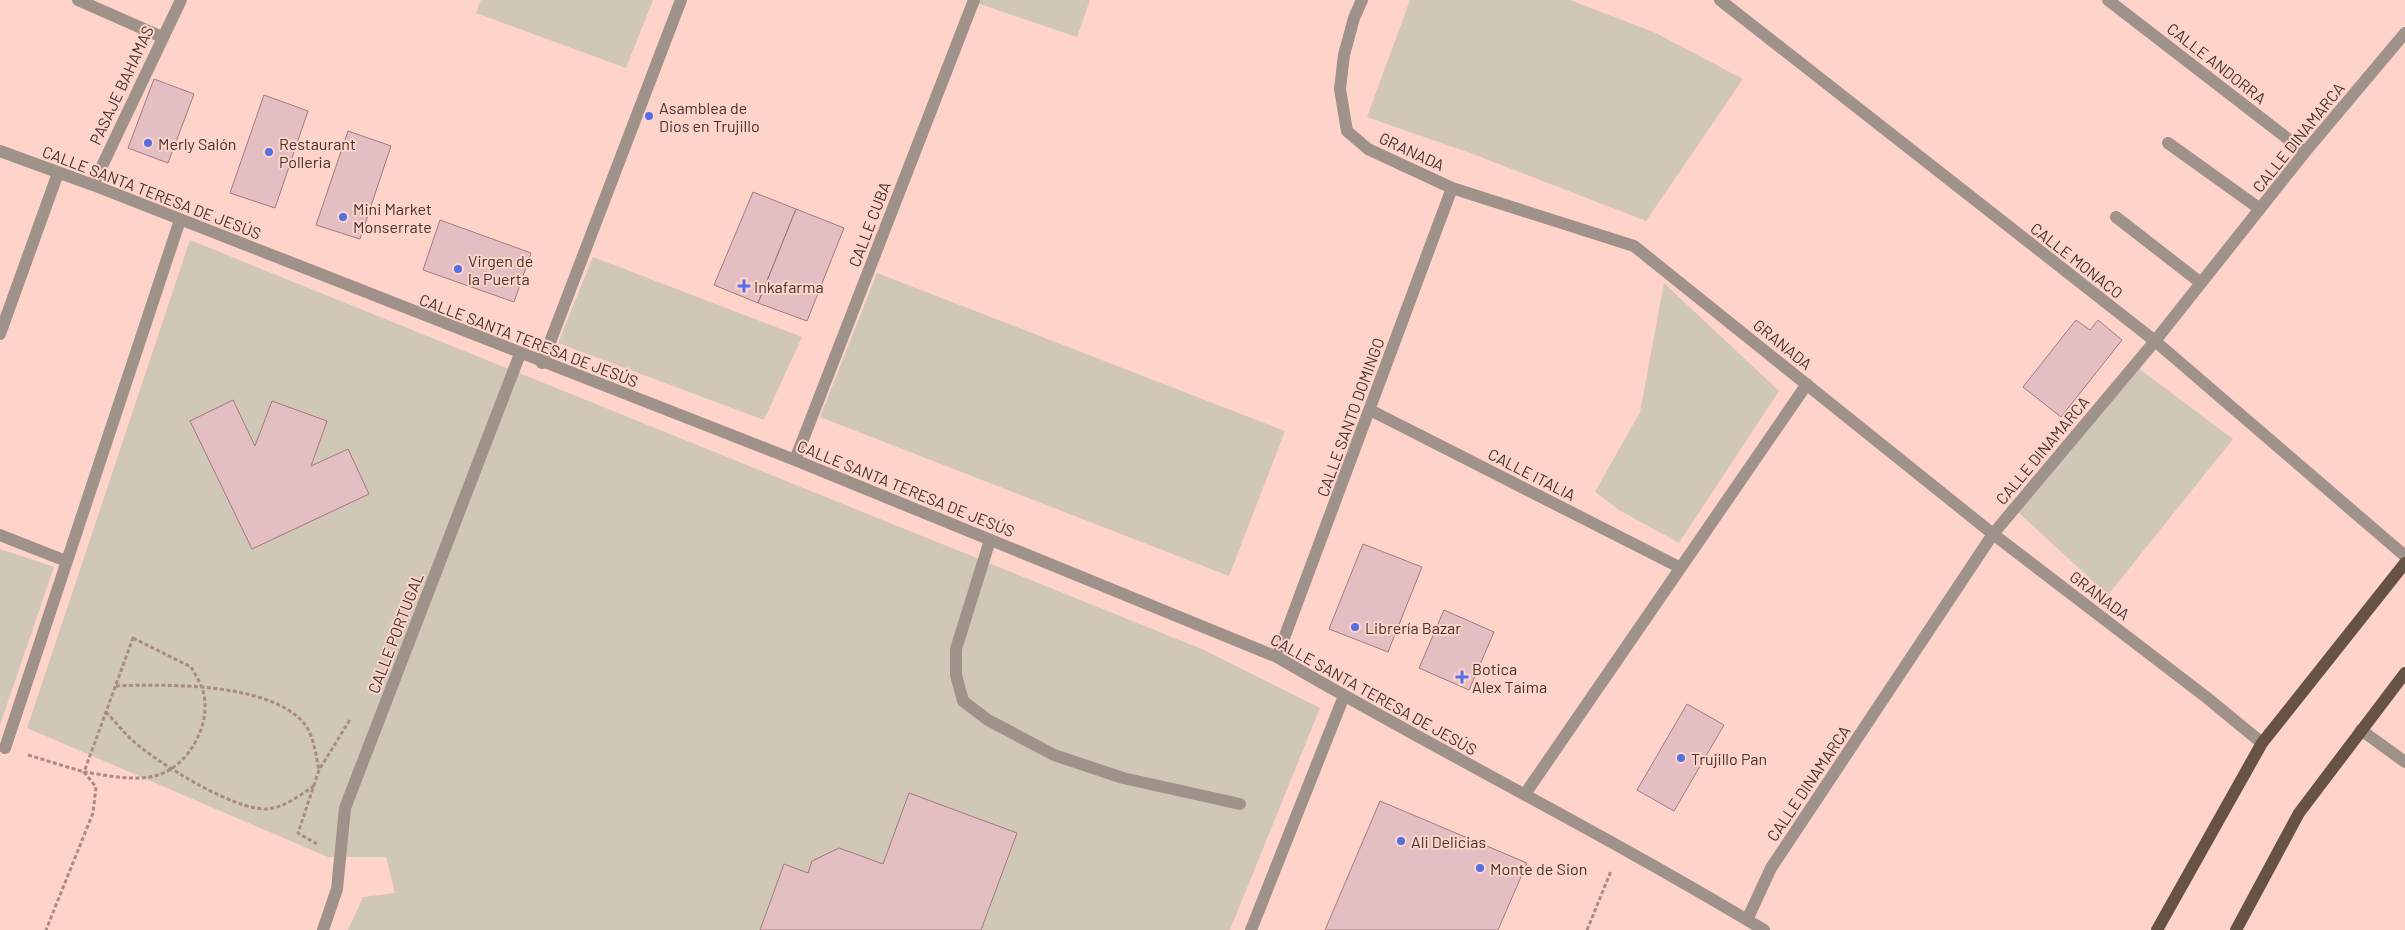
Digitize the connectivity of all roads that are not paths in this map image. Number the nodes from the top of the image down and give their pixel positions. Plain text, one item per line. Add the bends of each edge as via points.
1 (78, 0) edge
2 (180, 0) edge
3 (681, 0) edge
4 (974, 0) edge
5 (1362, 0) edge
6 (1720, 0) edge
7 (2108, 0) edge
8 (2405, 33) edge
9 (162, 37) junction
10 (2168, 143) dead end
11 (0, 151) edge
12 (2305, 152) junction
13 (58, 173) junction
14 (93, 185) junction
15 (1452, 188) junction
16 (2260, 209) junction
17 (2116, 217) dead end
18 (180, 220) junction
19 (2202, 283) junction
20 (0, 334) edge
21 (2155, 341) junction
22 (520, 354) junction
23 (542, 363) junction
24 (1807, 384) junction
25 (1370, 410) junction
26 (794, 460) junction
27 (1992, 534) junction
28 (0, 535) edge
29 (990, 540) junction
30 (2405, 556) edge
31 (66, 561) junction
32 (2405, 564) edge
33 (1678, 568) junction
34 (1277, 656) junction
35 (2405, 673) edge
36 (1344, 696) junction
37 (2361, 730) junction
38 (2262, 743) junction
39 (5, 748) road end
40 (2405, 762) edge
41 (1525, 794) junction
42 (1240, 804) dead end
43 (1747, 920) junction
44 (323, 930) edge
45 (1251, 930) edge
46 (1764, 930) edge
47 (2157, 930) edge
48 (2236, 930) edge

1 - 9 street
2 - 9 street, PASAJE BAHAMAS
3 - 23 street
4 - 26 street, CALLE CUBA
5 - 15 street, GRANADA via 1344,55 1340,89 1347,130 1368,149
6 - 21 street, CALLE MONACO
7 - 12 street, CALLE ANDORRA
8 - 12 street, CALLE DINAMARCA
9 - 14 street, PASAJE BAHAMAS
10 - 16 street
11 - 13 street, CALLE SANTA TERESA DE JESÚS
12 - 16 street, CALLE DINAMARCA
13 - 14 street, CALLE SANTA TERESA DE JESÚS
13 - 20 street
14 - 18 street, CALLE SANTA TERESA DE JESÚS
15 - 24 street, GRANADA via 1634,246
15 - 25 street, CALLE SANTO DOMINGO
16 - 19 street, CALLE DINAMARCA
17 - 19 street
18 - 22 street, CALLE SANTA TERESA DE JESÚS
18 - 31 street
19 - 21 street, CALLE DINAMARCA
21 - 27 street, CALLE DINAMARCA
21 - 30 street, CALLE MONACO
22 - 23 street, CALLE SANTA TERESA DE JESÚS
22 - 44 street, CALLE PORTUGAL via 345,808 337,889
23 - 26 street, CALLE SANTA TERESA DE JESÚS
24 - 27 street, GRANADA
24 - 33 street
25 - 33 street, CALLE ITALIA
25 - 34 street, CALLE SANTO DOMINGO
26 - 29 street, CALLE SANTA TERESA DE JESÚS
27 - 38 street, GRANADA
27 - 43 street, CALLE DINAMARCA via 1771,868
28 - 31 street
29 - 34 street, CALLE SANTA TERESA DE JESÚS
29 - 42 street via 956,649 956,675 963,701 988,720 1054,755 1123,778
31 - 39 street
32 - 38 main road
33 - 41 street
34 - 36 street, CALLE SANTA TERESA DE JESÚS
35 - 37 main road
36 - 41 street, CALLE SANTA TERESA DE JESÚS
36 - 45 street
37 - 40 street
37 - 48 main road via 2299,813
38 - 47 main road
41 - 43 street, CALLE SANTA TERESA DE JESÚS
43 - 46 street, CALLE SANTA TERESA DE JESÚS

